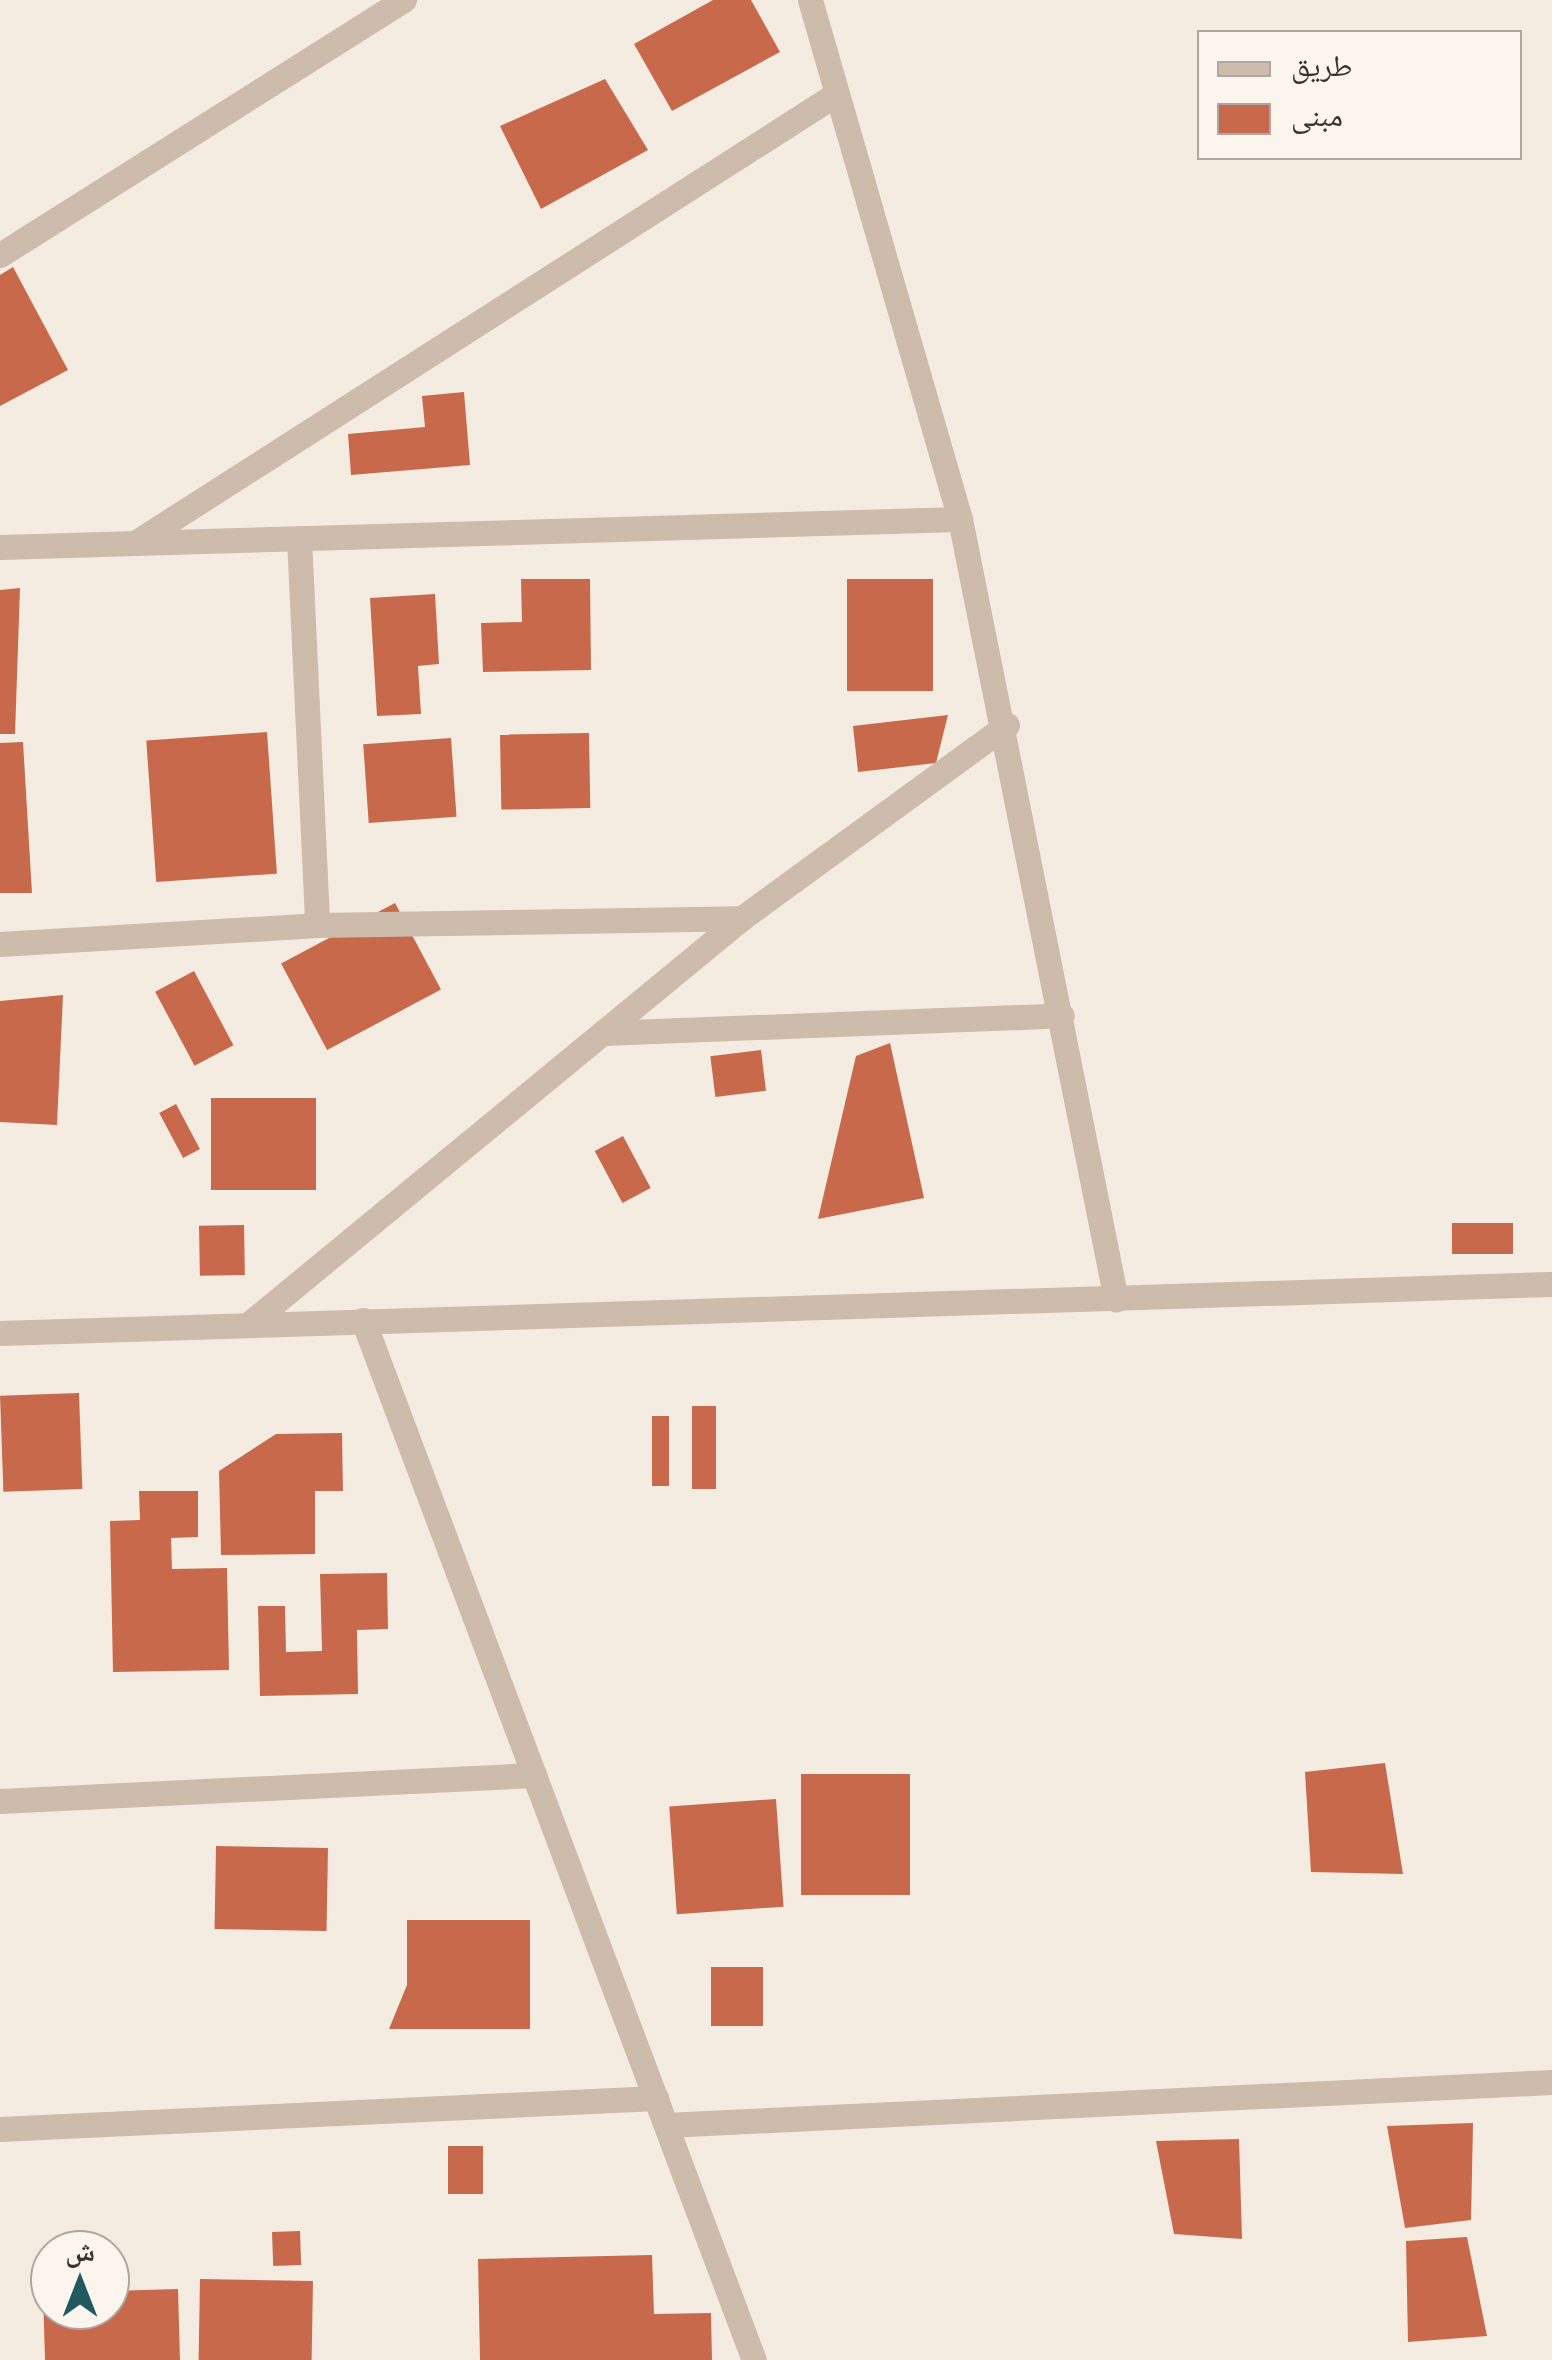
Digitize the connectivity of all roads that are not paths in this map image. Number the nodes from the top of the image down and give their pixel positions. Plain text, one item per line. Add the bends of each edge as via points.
1 (404, 0) edge
2 (810, 0) edge
3 (833, 96) junction
4 (0, 254) edge
5 (960, 519) junction
6 (299, 538) junction
7 (135, 543) junction
8 (0, 547) edge
9 (1007, 725) junction
10 (742, 918) junction
11 (317, 925) junction
12 (0, 944) edge
13 (1062, 1015) junction
14 (603, 1033) junction
15 (1552, 1284) edge
16 (1116, 1300) junction
17 (363, 1320) junction
18 (250, 1323) junction
19 (0, 1333) edge
20 (534, 1775) junction
21 (0, 1801) edge
22 (1552, 2082) edge
23 (656, 2098) junction
24 (666, 2125) junction
25 (0, 2129) edge
26 (754, 2360) edge

1 - 4 street
2 - 3 street
3 - 5 street
3 - 7 street
5 - 6 street
5 - 9 street
6 - 7 street
6 - 11 street
7 - 8 street
9 - 10 street
9 - 13 street
10 - 11 street
10 - 14 street
11 - 12 street
13 - 14 street
13 - 16 street
14 - 18 street
15 - 16 street
16 - 17 street
17 - 18 street
17 - 20 street
18 - 19 street
20 - 21 street
20 - 23 street
22 - 24 street
23 - 24 street
23 - 25 street
24 - 26 street

